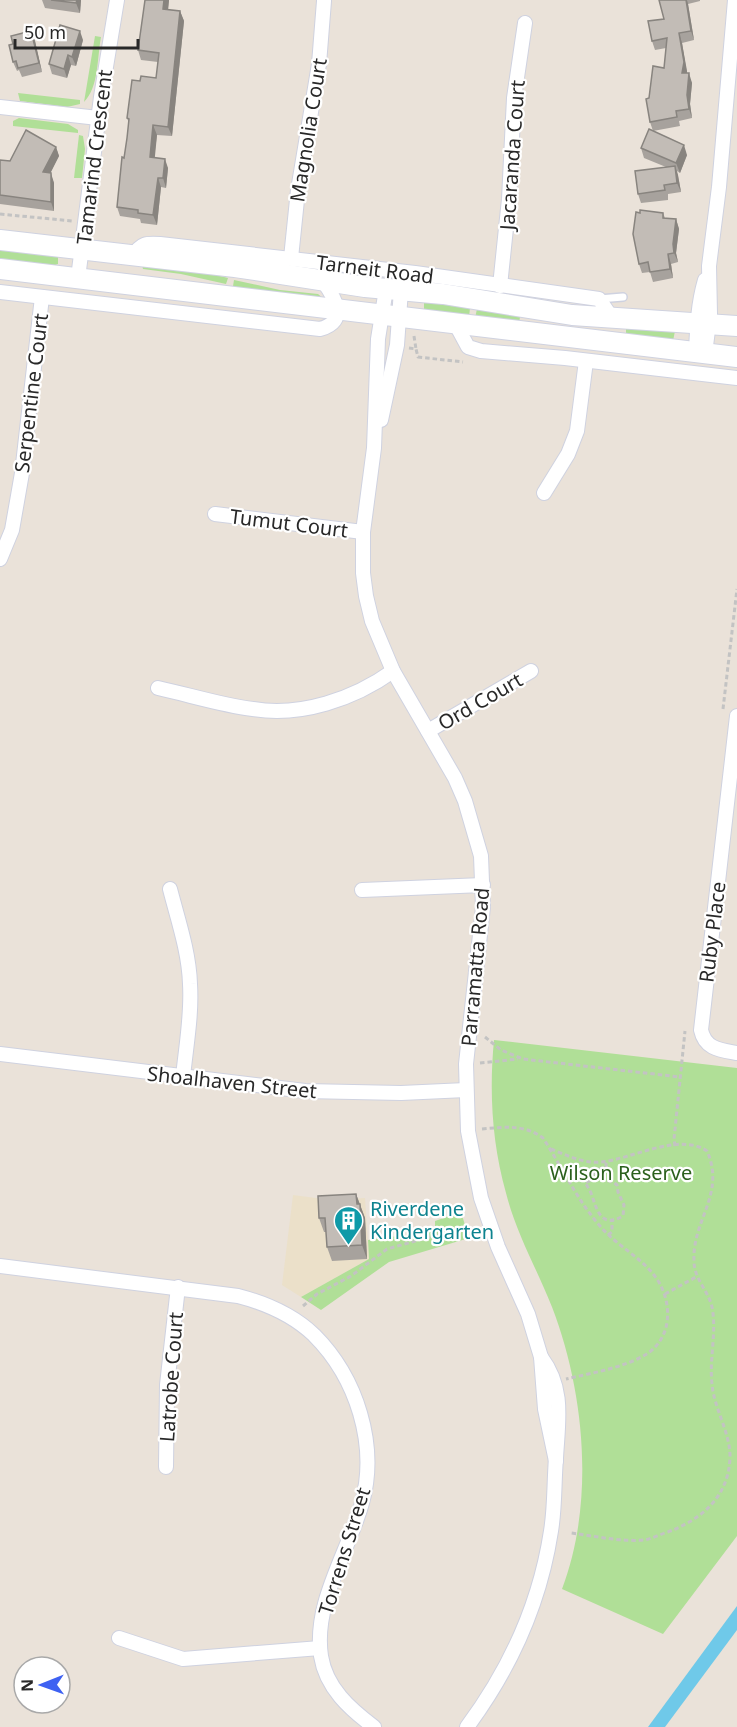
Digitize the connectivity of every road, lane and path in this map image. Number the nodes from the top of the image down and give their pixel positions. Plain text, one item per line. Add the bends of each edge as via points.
1 (117, 0) edge
2 (735, 0) edge
3 (324, 1) edge
4 (525, 24) dead end
5 (0, 107) edge
6 (98, 118) junction
7 (0, 214) edge
8 (86, 223) junction
9 (0, 240) edge
10 (82, 249) junction
11 (134, 256) junction
12 (291, 258) junction
13 (0, 268) edge
14 (78, 278) junction
15 (323, 281) junction
16 (130, 284) junction
17 (501, 286) junction
18 (393, 289) junction
19 (0, 292) edge
20 (42, 297) junction
21 (623, 297) dead end
22 (599, 299) junction
23 (337, 309) junction
24 (391, 315) junction
25 (612, 318) junction
26 (703, 322) junction
27 (454, 323) junction
28 (737, 326) edge
29 (700, 353) junction
30 (737, 357) edge
31 (586, 361) junction
32 (737, 378) edge
33 (374, 448) junction
34 (544, 493) dead end
35 (215, 514) dead end
36 (363, 532) junction
37 (0, 559) edge
38 (393, 671) junction
39 (531, 671) dead end
40 (158, 688) dead end
41 (737, 716) edge
42 (428, 731) junction
43 (483, 885) junction
44 (170, 889) dead end
45 (362, 890) dead end
46 (470, 1023) junction
47 (737, 1053) edge
48 (0, 1054) edge
49 (523, 1059) junction
50 (466, 1064) junction
51 (183, 1077) junction
52 (680, 1077) dead end
53 (466, 1090) junction
54 (468, 1131) junction
55 (551, 1149) junction
56 (606, 1161) junction
57 (593, 1174) junction
58 (598, 1178) junction
59 (586, 1182) junction
60 (612, 1221) junction
61 (469, 1226) dead end
62 (608, 1235) junction
63 (0, 1266) edge
64 (696, 1277) junction
65 (178, 1287) junction
66 (665, 1294) junction
67 (303, 1306) dead end
68 (541, 1357) junction
69 (555, 1381) junction
70 (556, 1461) junction
71 (166, 1467) dead end
72 (571, 1533) dead end
73 (119, 1638) dead end
74 (320, 1647) junction
75 (374, 1727) edge
76 (467, 1727) edge

1 - 6 street, Tamarind Crescent
2 - 26 street via 709,266 701,296
3 - 12 street, Magnolia Court via 319,64 299,181
4 - 17 street, Jacaranda Court via 514,98
5 - 6 street
6 - 8 street, Tamarind Crescent
7 - 8 path
8 - 10 street, Tamarind Crescent
9 - 10 main road, Tarneit Road
10 - 11 main road, Tarneit Road
10 - 14 street, Tamarind Crescent
11 - 12 street, Tarneit Road via 146,243
11 - 15 main road, Tarneit Road
11 - 16 main road
12 - 17 street, Tarneit Road
13 - 14 main road
14 - 16 main road
15 - 18 main road, Tarneit Road
15 - 23 street, Tarneit Road
16 - 23 main road
17 - 22 street, Tarneit Road
18 - 24 street, Parramatta Road
18 - 25 main road, Tarneit Road
19 - 20 street
20 - 23 street via 320,329 333,324
20 - 37 street, Serpentine Court via 22,473 12,530
21 - 22 lane
22 - 25 street
23 - 24 main road
24 - 27 main road
24 - 33 street, Parramatta Road via 393,372
24 - 33 street, Parramatta Road via 378,339
25 - 26 main road, Tarneit Road
26 - 28 main road, Tarneit Road
26 - 29 street
27 - 29 main road
27 - 31 street via 473,350
29 - 30 main road
31 - 32 street
31 - 34 street via 577,431
33 - 36 street, Parramatta Road
35 - 36 street, Tumut Court
36 - 38 street, Parramatta Road via 366,596
38 - 40 street via 376,683 327,704 285,711 254,710
38 - 42 street, Parramatta Road
39 - 42 street, Ord Court
41 - 47 street, Ruby Place via 701,1030 711,1047
42 - 43 street, Parramatta Road via 465,801 481,856
43 - 45 street
43 - 46 street, Parramatta Road
44 - 51 street via 190,982
46 - 49 path via 501,1050
46 - 50 street, Parramatta Road
48 - 51 street, Shoalhaven Street
49 - 50 path
49 - 52 path
50 - 53 street, Parramatta Road
51 - 53 street, Shoalhaven Street via 321,1092
53 - 54 street, Parramatta Road
54 - 55 path via 524,1127 543,1138
54 - 68 street, Parramatta Road via 487,1216 528,1314
55 - 56 path via 580,1160
55 - 62 path via 587,1209
56 - 57 path via 606,1167
56 - 64 path via 689,1144 707,1151 713,1189 695,1247
57 - 58 path
57 - 59 path via 581,1170
58 - 59 path
58 - 60 path via 617,1185 624,1205 623,1216
59 - 60 path via 595,1208
60 - 62 path via 612,1232
61 - 67 path via 387,1249
62 - 66 path via 642,1262
63 - 65 street, Torrens Street
64 - 66 path
64 - 72 path via 712,1306 712,1385 730,1452 729,1468 716,1499 705,1513 650,1538 631,1540
65 - 71 street, Latrobe Court via 167,1385
65 - 74 street, Torrens Street via 246,1298 286,1315 326,1349 354,1396 364,1429 366,1483 323,1612
66 - 69 path via 667,1326 647,1354 617,1366
68 - 69 street, Parramatta Road
68 - 70 street, Parramatta Road via 545,1409
69 - 70 street, Parramatta Road via 559,1411
70 - 76 street, Parramatta Road via 552,1530 535,1598 505,1669
73 - 74 street via 183,1659
74 - 75 street, Torrens Street via 330,1682 347,1705

